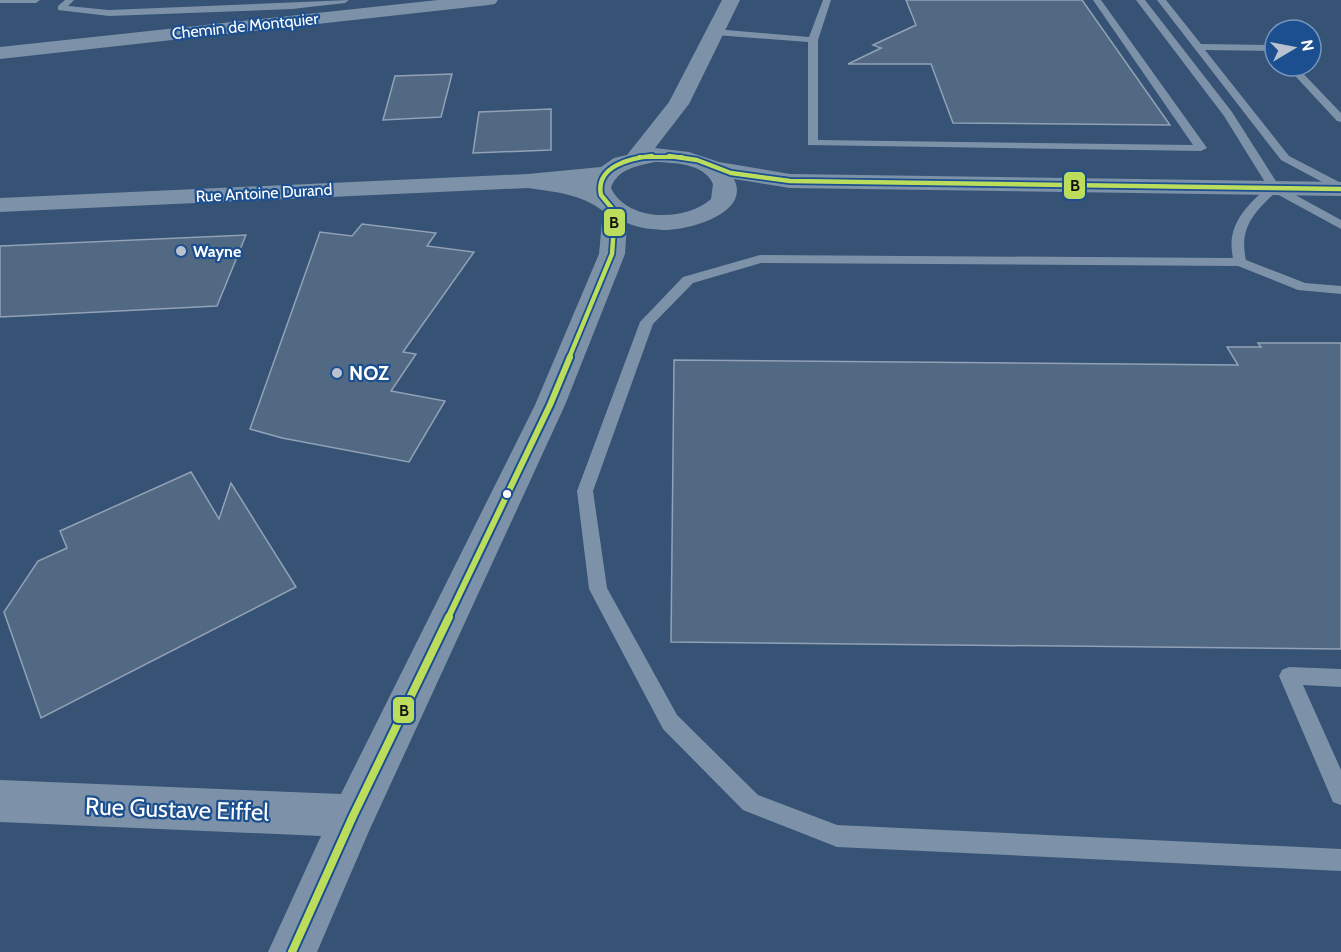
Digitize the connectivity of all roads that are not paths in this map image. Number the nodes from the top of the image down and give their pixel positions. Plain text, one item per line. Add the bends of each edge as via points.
1 (0, 0) edge
2 (36, 0) edge
3 (70, 0) edge
4 (211, 0) edge
5 (345, 0) edge
6 (489, 0) edge
7 (731, 0) edge
8 (827, 0) edge
9 (1097, 0) edge
10 (1140, 0) edge
11 (1161, 0) edge
12 (203, 8) junction
13 (715, 32) junction
14 (813, 40) junction
15 (1197, 47) junction
16 (1263, 48) edge
17 (0, 53) edge
18 (1302, 78) edge
19 (679, 104) junction
20 (1341, 119) edge
21 (694, 148) junction
22 (636, 158) junction
23 (606, 173) junction
24 (528, 181) junction
25 (790, 181) junction
26 (1274, 188) junction
27 (1341, 188) edge
28 (723, 199) junction
29 (0, 205) edge
30 (608, 205) junction
31 (671, 222) junction
32 (1341, 225) edge
33 (612, 254) junction
34 (1240, 262) junction
35 (1341, 291) edge
36 (1341, 678) edge
37 (1341, 795) edge
38 (0, 801) edge
39 (353, 816) junction
40 (1341, 860) edge
41 (292, 952) edge

1 - 2 lane
3 - 12 lane via 61,8 110,13
4 - 12 lane
5 - 12 lane via 292,6
6 - 17 street, Chemin de Montquier
7 - 13 street
8 - 14 lane
9 - 14 lane via 1201,148 812,143
10 - 26 lane via 1225,109
11 - 15 lane
13 - 14 lane
13 - 19 street
15 - 16 lane
15 - 27 lane via 1286,159
18 - 20 lane
19 - 21 street
19 - 22 street
21 - 22 street via 675,156
21 - 25 street
21 - 28 street via 723,177
22 - 23 street
23 - 24 street
23 - 30 street via 598,190
24 - 29 street, Rue Antoine Durand
24 - 30 street via 577,188
25 - 26 street
25 - 28 street
26 - 27 street
26 - 32 lane
26 - 34 lane via 1245,213 1236,247
28 - 31 street via 703,214
30 - 31 street via 632,218
30 - 33 street
31 - 33 street
33 - 39 street via 550,405
34 - 35 lane via 1303,287
34 - 40 lane via 760,260 688,280 647,322 585,490 598,589 670,722 751,803 837,836
36 - 37 lane via 1288,676
38 - 39 street, Rue Gustave Eiffel
39 - 41 street

